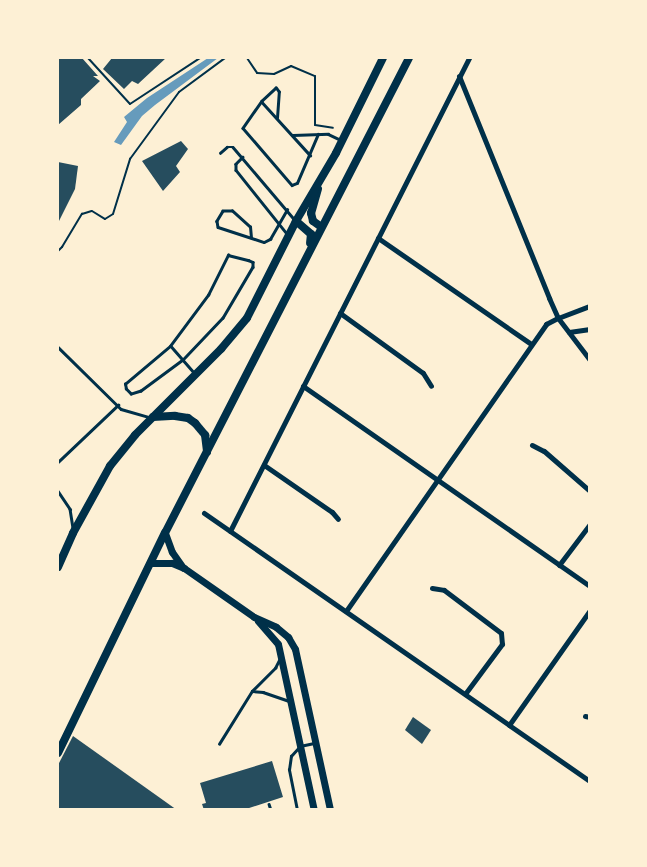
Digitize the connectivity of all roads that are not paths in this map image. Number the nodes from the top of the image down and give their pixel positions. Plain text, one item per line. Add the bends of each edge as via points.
1 (383, 58) edge
2 (409, 58) edge
3 (413, 58) edge
4 (469, 58) edge
5 (400, 75) junction
6 (460, 76) junction
7 (262, 101) junction
8 (277, 118) junction
9 (318, 134) junction
10 (293, 135) junction
11 (342, 140) junction
12 (220, 153) dead end
13 (310, 154) junction
14 (243, 158) junction
15 (321, 180) junction
16 (287, 210) junction
17 (296, 221) junction
18 (280, 225) junction
19 (320, 226) junction
20 (288, 236) junction
21 (251, 238) junction
22 (378, 238) junction
23 (298, 272) junction
24 (590, 306) edge
25 (340, 313) junction
26 (558, 318) junction
27 (590, 329) edge
28 (569, 332) junction
29 (531, 344) junction
30 (170, 346) junction
31 (58, 347) edge
32 (183, 360) junction
33 (590, 360) edge
34 (196, 375) junction
35 (303, 386) junction
36 (431, 386) dead end
37 (118, 405) junction
38 (153, 416) junction
39 (532, 445) dead end
40 (207, 452) junction
41 (58, 462) edge
42 (264, 465) junction
43 (437, 480) junction
44 (58, 491) edge
45 (590, 491) edge
46 (204, 513) dead end
47 (338, 519) dead end
48 (590, 524) edge
49 (230, 531) junction
50 (73, 533) junction
51 (164, 533) junction
52 (150, 563) junction
53 (559, 565) junction
54 (58, 567) edge
55 (184, 568) junction
56 (590, 586) edge
57 (432, 588) dead end
58 (590, 610) edge
59 (346, 611) junction
60 (254, 617) junction
61 (281, 656) junction
62 (252, 691) junction
63 (465, 694) junction
64 (291, 702) junction
65 (509, 724) junction
66 (315, 743) junction
67 (219, 744) dead end
68 (60, 745) edge
69 (300, 746) junction
70 (58, 753) edge
71 (590, 781) edge
72 (269, 804) dead end
73 (271, 810) edge
74 (297, 810) edge
75 (314, 810) edge
76 (330, 810) edge

1 - 11 main road
2 - 5 main road
3 - 5 main road
4 - 6 street
5 - 19 main road
6 - 22 street
6 - 26 street
7 - 8 lane
7 - 8 lane via 273,89 278,89
7 - 13 lane via 243,128 290,184 297,183
8 - 10 lane
9 - 10 lane
9 - 11 lane
9 - 13 lane
10 - 13 lane
11 - 15 main road
12 - 14 lane via 231,146
14 - 16 lane
14 - 18 lane via 236,164 236,170
15 - 17 main road
15 - 19 main road via 311,213 313,221
16 - 17 lane
16 - 18 lane
17 - 20 main road
17 - 23 main road via 307,230 311,239
18 - 20 lane
18 - 21 lane via 267,242
19 - 23 main road
20 - 34 main road via 247,318
21 - 21 lane via 250,227 232,211 223,211 217,220 218,227
22 - 25 street
22 - 29 street
23 - 40 main road
24 - 26 street
25 - 35 street
25 - 36 street via 423,373
26 - 28 street
26 - 29 street via 546,324
27 - 28 street
28 - 33 street
29 - 43 street
30 - 32 lane
30 - 32 lane via 129,380 125,384 126,389 132,395 142,391
30 - 32 lane via 208,295 228,255 253,262 243,286 222,318
31 - 37 lane
32 - 34 lane
34 - 38 main road
35 - 42 street
35 - 43 street
37 - 38 lane via 144,417
37 - 41 lane
38 - 40 main road via 188,418 196,423 205,436
38 - 50 main road via 110,466
39 - 45 street via 544,451
40 - 51 main road
42 - 47 street
42 - 49 street
43 - 53 street
43 - 59 street
44 - 50 lane via 70,509
46 - 49 street
48 - 53 street
49 - 59 street
50 - 54 main road
51 - 52 main road
51 - 55 street
52 - 55 street via 172,563
52 - 68 main road
53 - 56 street
55 - 60 street
57 - 63 street via 444,590 501,633 502,644
58 - 65 street
59 - 63 street
60 - 61 street via 276,640
60 - 66 street via 284,632 292,643
61 - 62 lane via 275,668
61 - 64 street
62 - 64 lane
62 - 67 lane
63 - 65 street
64 - 69 street
65 - 71 street
66 - 69 lane
66 - 76 street
68 - 70 main road
69 - 74 lane via 290,756 289,770
69 - 75 street
72 - 73 lane

